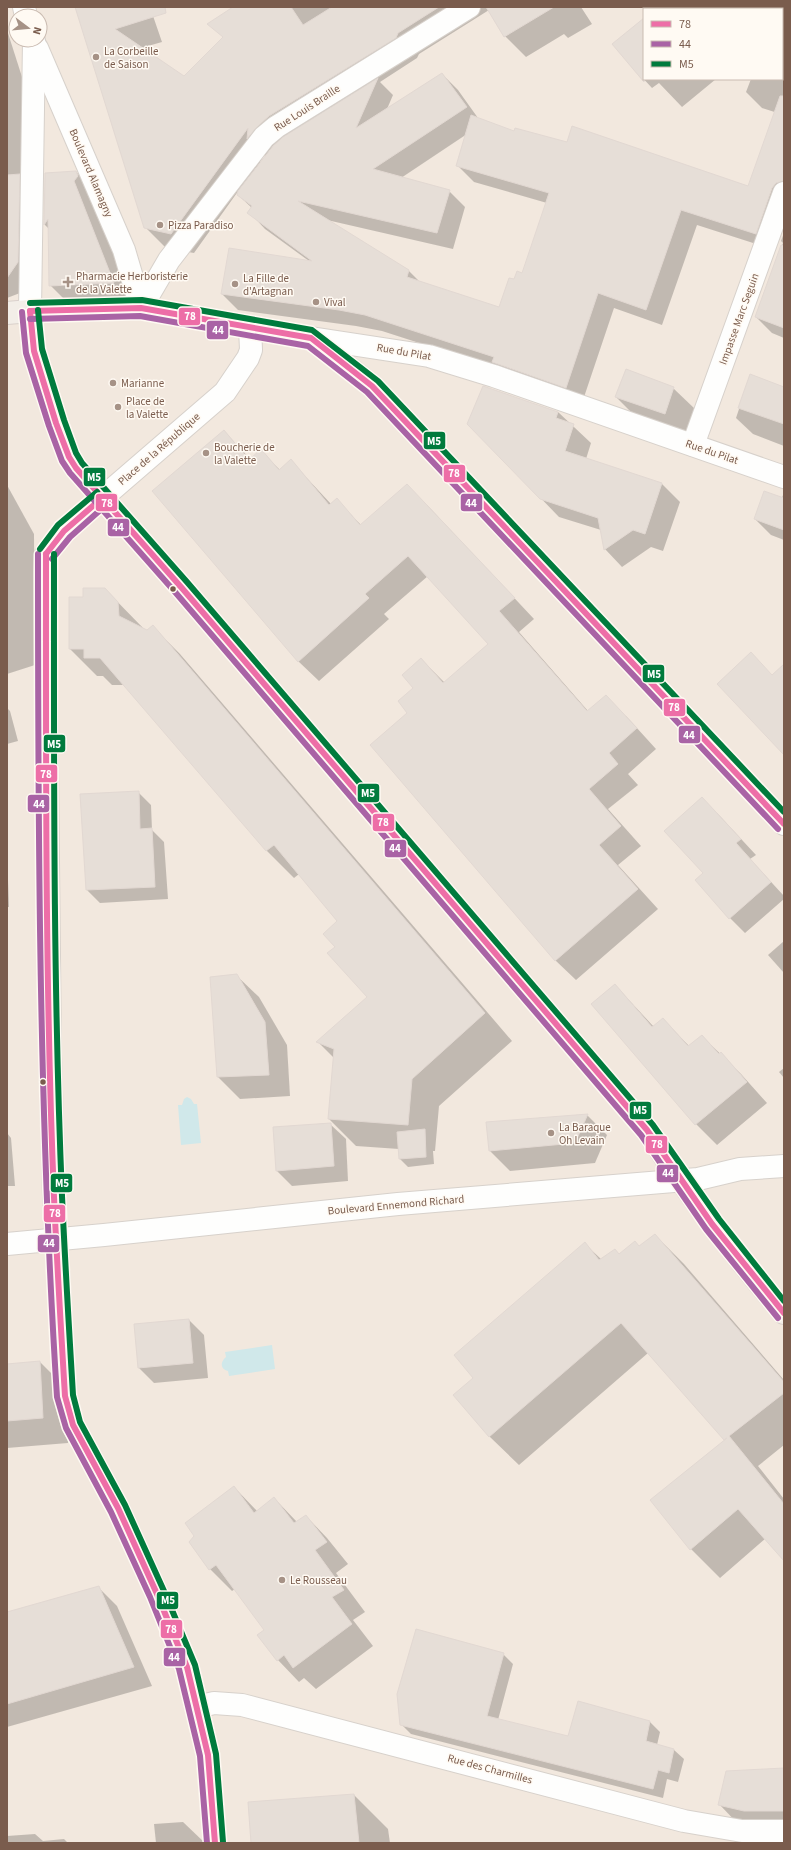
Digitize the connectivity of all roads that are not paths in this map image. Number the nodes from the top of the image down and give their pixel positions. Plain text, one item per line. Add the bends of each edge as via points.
1 (468, 7) edge
2 (34, 48) edge
3 (37, 48) edge
4 (784, 193) edge
5 (141, 308) junction
6 (30, 311) junction
7 (7, 314) edge
8 (250, 327) junction
9 (311, 338) junction
10 (693, 445) junction
11 (784, 477) edge
12 (102, 498) junction
13 (784, 824) edge
14 (784, 1166) edge
15 (679, 1180) junction
16 (56, 1239) junction
17 (7, 1244) edge
18 (784, 1313) edge
19 (197, 1707) junction
20 (784, 1831) edge
21 (215, 1843) edge

1 - 5 street, Rue Louis Braille via 264,137 169,260
2 - 6 street
3 - 5 street, Boulevard Alamagny via 124,250
4 - 10 street, Impasse Marc Seguin
5 - 6 street, Rue du Pilat
5 - 8 street, Rue du Pilat
6 - 7 main road, Rue du Pilat
6 - 12 main road via 34,351 69,457
8 - 9 street, Rue du Pilat
8 - 12 street, Place de la République via 251,350 248,358 225,392
9 - 10 street, Rue du Pilat via 429,356
9 - 13 street via 372,386
10 - 11 street, Rue du Pilat
12 - 15 main road via 647,1130
12 - 16 street, Place de la République via 64,530 46,554 48,954
14 - 15 street, Boulevard Ennemond Richard via 740,1169
15 - 16 street, Boulevard Ennemond Richard via 398,1204
15 - 18 main road via 715,1229
16 - 17 street, Boulevard Ennemond Richard
16 - 19 street via 65,1396 73,1425 118,1508 157,1594 187,1667
19 - 20 street, Rue des Charmilles via 214,1703 242,1704 684,1821 742,1831
19 - 21 street via 208,1755

